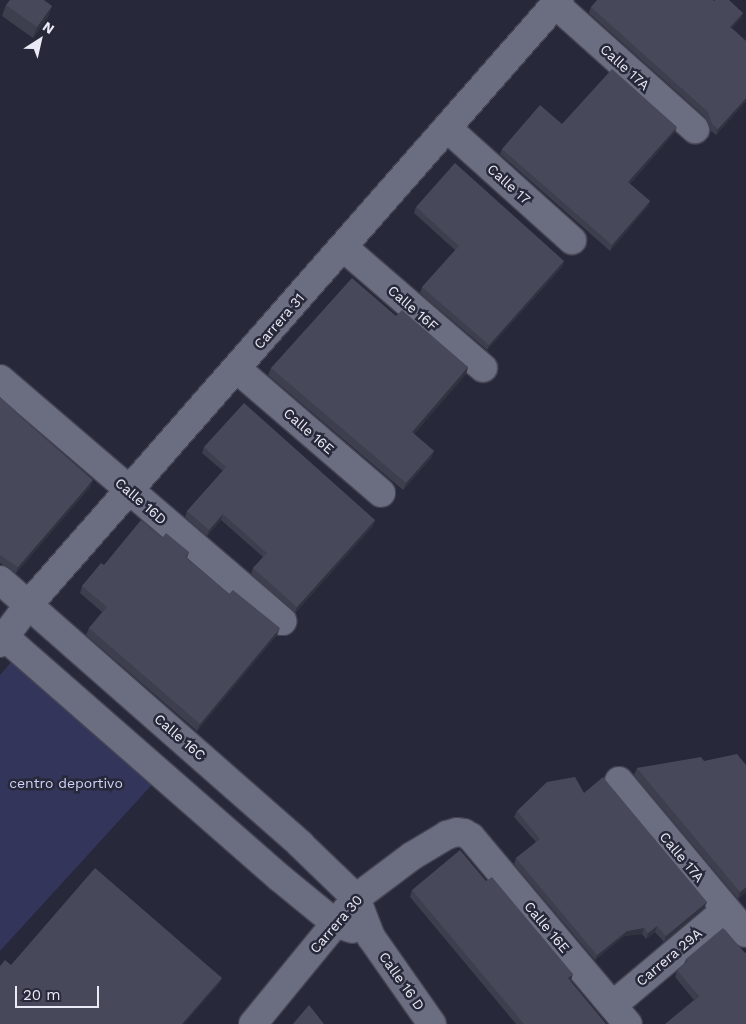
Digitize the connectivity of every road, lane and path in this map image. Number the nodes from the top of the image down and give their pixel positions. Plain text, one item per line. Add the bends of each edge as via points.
1 (557, 2) edge
2 (447, 128) junction
3 (695, 129) dead end
4 (572, 240) dead end
5 (343, 247) junction
6 (237, 368) junction
7 (483, 368) dead end
8 (0, 379) edge
9 (130, 492) junction
10 (381, 493) dead end
11 (0, 580) edge
12 (29, 604) junction
13 (282, 621) dead end
14 (2, 638) edge
15 (619, 781) dead end
16 (464, 833) joint
17 (356, 898) junction
18 (726, 910) junction
19 (335, 923) junction
20 (746, 933) edge
21 (371, 937) junction
22 (621, 1015) edge
23 (253, 1024) edge
24 (432, 1024) edge

1 - 2 street, Carrera 31
1 - 3 street, Calle 17A
2 - 4 street, Calle 17
2 - 5 street, Carrera 31
5 - 6 street, Carrera 31
5 - 7 street, Calle 16F
6 - 9 street, Carrera 31
6 - 10 street, Calle 16E
8 - 9 street, Calle 16D
9 - 12 street, Carrera 31
9 - 13 street, Calle 16D
11 - 12 street, Calle 16C
12 - 14 street, Carrera 31
12 - 17 street, Calle 16C via 300,844
14 - 19 street
15 - 18 street, Calle 17A
16 - 17 street, Carrera 30 via 447,835 412,856
16 - 22 street, Calle 16E via 471,837
17 - 19 street, Carrera 30
17 - 21 street, Calle 16 D
18 - 20 street, Calle 17A
18 - 22 street, Carrera 29A
19 - 21 street, Calle 16 D
19 - 23 street, Carrera 30
21 - 24 street, Calle 16 D

